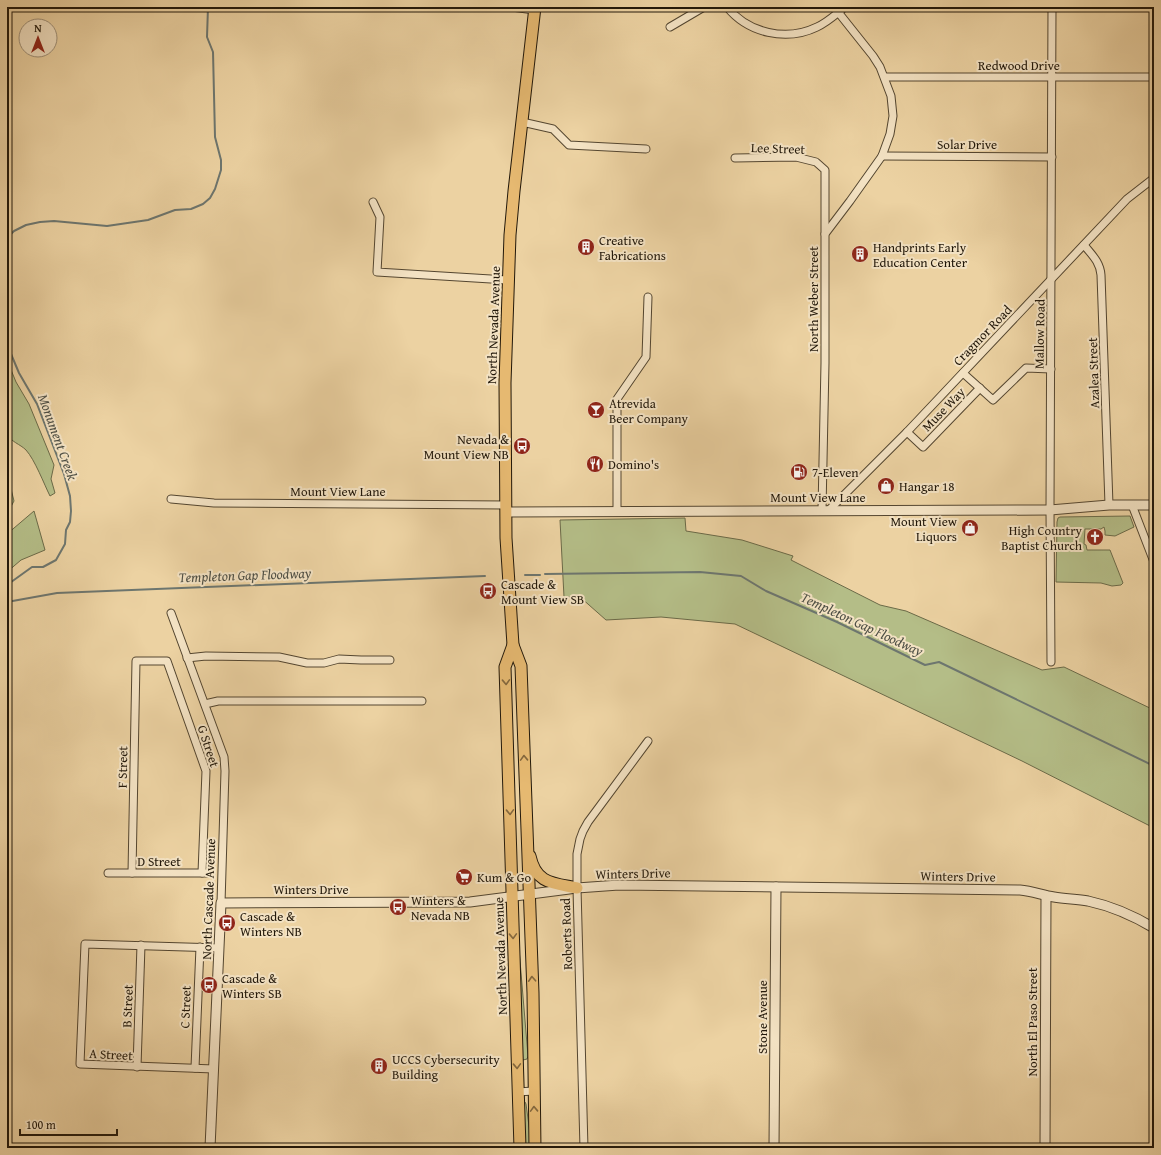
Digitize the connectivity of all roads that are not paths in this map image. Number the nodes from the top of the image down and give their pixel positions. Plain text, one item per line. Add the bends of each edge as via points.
1 (512, 7) edge
2 (704, 7) edge
3 (727, 7) edge
4 (845, 7) edge
5 (1052, 7) edge
6 (534, 8) edge
7 (836, 10) edge
8 (670, 27) dead end
9 (885, 77) junction
10 (1154, 77) edge
11 (1052, 78) junction
12 (522, 122) junction
13 (646, 149) dead end
14 (882, 156) junction
15 (1052, 157) junction
16 (735, 158) dead end
17 (1154, 178) edge
18 (373, 202) dead end
19 (825, 234) junction
20 (1084, 245) junction
21 (507, 280) junction
22 (1052, 280) junction
23 (648, 297) dead end
24 (1051, 368) junction
25 (962, 373) junction
26 (980, 388) junction
27 (907, 432) junction
28 (172, 499) dead end
29 (1109, 505) junction
30 (1132, 505) junction
31 (1154, 505) edge
32 (506, 508) junction
33 (826, 510) junction
34 (1050, 510) junction
35 (617, 511) junction
36 (1154, 562) edge
37 (171, 613) dead end
38 (513, 645) junction
39 (188, 658) junction
40 (390, 660) dead end
41 (136, 661) joint
42 (1051, 662) dead end
43 (422, 701) dead end
44 (206, 704) junction
45 (648, 741) dead end
46 (526, 836) junction
47 (108, 873) dead end
48 (132, 873) junction
49 (202, 873) junction
50 (222, 873) junction
51 (776, 887) junction
52 (577, 888) junction
53 (528, 895) junction
54 (1046, 896) junction
55 (512, 897) junction
56 (221, 903) junction
57 (1154, 928) edge
58 (141, 946) junction
59 (200, 947) junction
60 (220, 948) junction
61 (137, 1067) junction
62 (195, 1068) junction
63 (214, 1069) junction
64 (533, 1091) junction
65 (518, 1092) junction
66 (210, 1148) edge
67 (520, 1148) edge
68 (535, 1148) edge
69 (584, 1148) edge
70 (774, 1148) edge
71 (1045, 1148) edge

1 - 6 street
2 - 8 street
3 - 7 street via 736,17 753,28 778,34 791,34 817,27 831,19
4 - 7 street
5 - 11 street, Mallow Road
6 - 12 main road, North Nevada Avenue
7 - 9 street, North Weber Street via 873,56
9 - 11 street, Redwood Drive
9 - 14 street, North Weber Street via 891,96 893,116
10 - 11 street, Redwood Drive
11 - 15 street, Mallow Road
12 - 13 street via 553,129 569,145
12 - 21 main road, North Nevada Avenue
14 - 15 street, Solar Drive
14 - 19 street, North Weber Street
15 - 22 street, Mallow Road
16 - 19 street, Lee Street via 796,158 816,162 825,170
17 - 20 street, Cragmor Road via 1127,200
18 - 21 street via 380,217 377,272
19 - 33 street, North Weber Street
20 - 22 street, Cragmor Road
20 - 29 street, Azalea Street via 1098,262 1101,275
21 - 32 main road, North Nevada Avenue
22 - 24 street, Mallow Road
22 - 25 street, Cragmor Road
23 - 35 street via 646,357 617,399
24 - 26 street, Muse Way via 1026,368 993,400
24 - 34 street, Mallow Road
25 - 26 street, Muse Way
25 - 27 street, Cragmor Road
26 - 27 street, Muse Way via 923,447
27 - 33 street, Cragmor Road
28 - 32 street, Mount View Lane via 214,503
29 - 30 street, Mount View Lane
29 - 34 street, Mount View Lane
30 - 31 street, Mount View Lane
30 - 36 street
32 - 35 street, Mount View Lane
32 - 38 main road, North Nevada Avenue
33 - 34 street, Mount View Lane
33 - 35 street, Mount View Lane
34 - 42 street, Mallow Road
37 - 39 street, North Cascade Avenue
46 -> 38 main road, North Nevada Avenue via 521,666
38 -> 55 main road, North Nevada Avenue via 505,667
39 - 40 street via 279,657 306,663 324,663 339,659
39 - 44 street, North Cascade Avenue
41 - 48 street, F Street
41 - 49 street, G Street via 167,661 206,771
43 - 44 street via 218,701
44 - 50 street, North Cascade Avenue via 225,763
45 - 52 street, Roberts Road via 583,831 577,854
46 - 52 main road via 532,862 540,877
46 - 53 main road, North Nevada Avenue
47 - 48 street, D Street
48 - 49 street, D Street
49 - 50 street, D Street
50 - 56 street, North Cascade Avenue
51 - 52 street, Winters Drive via 619,885
51 - 54 street, Winters Drive via 1020,890
51 - 70 street, Stone Avenue
52 - 53 street, Winters Drive
52 - 69 street, Roberts Road
53 - 55 street, Winters Drive
64 -> 53 main road, North Nevada Avenue via 533,993
54 - 57 street, Winters Drive via 1108,906
54 - 71 street, North El Paso Street
55 - 56 street, Winters Drive via 458,902
55 -> 65 main road, North Nevada Avenue
56 - 60 street, North Cascade Avenue
58 - 59 street
58 - 61 street, B Street
58 - 61 street, A Street via 85,944 80,1064
59 - 60 street
59 - 62 street, C Street
60 - 63 street, North Cascade Avenue
61 - 62 street, A Street
62 - 63 street, A Street
63 - 66 street, North Cascade Avenue
64 - 65 street
68 -> 64 main road, North Nevada Avenue
65 - 67 main road, North Nevada Avenue

